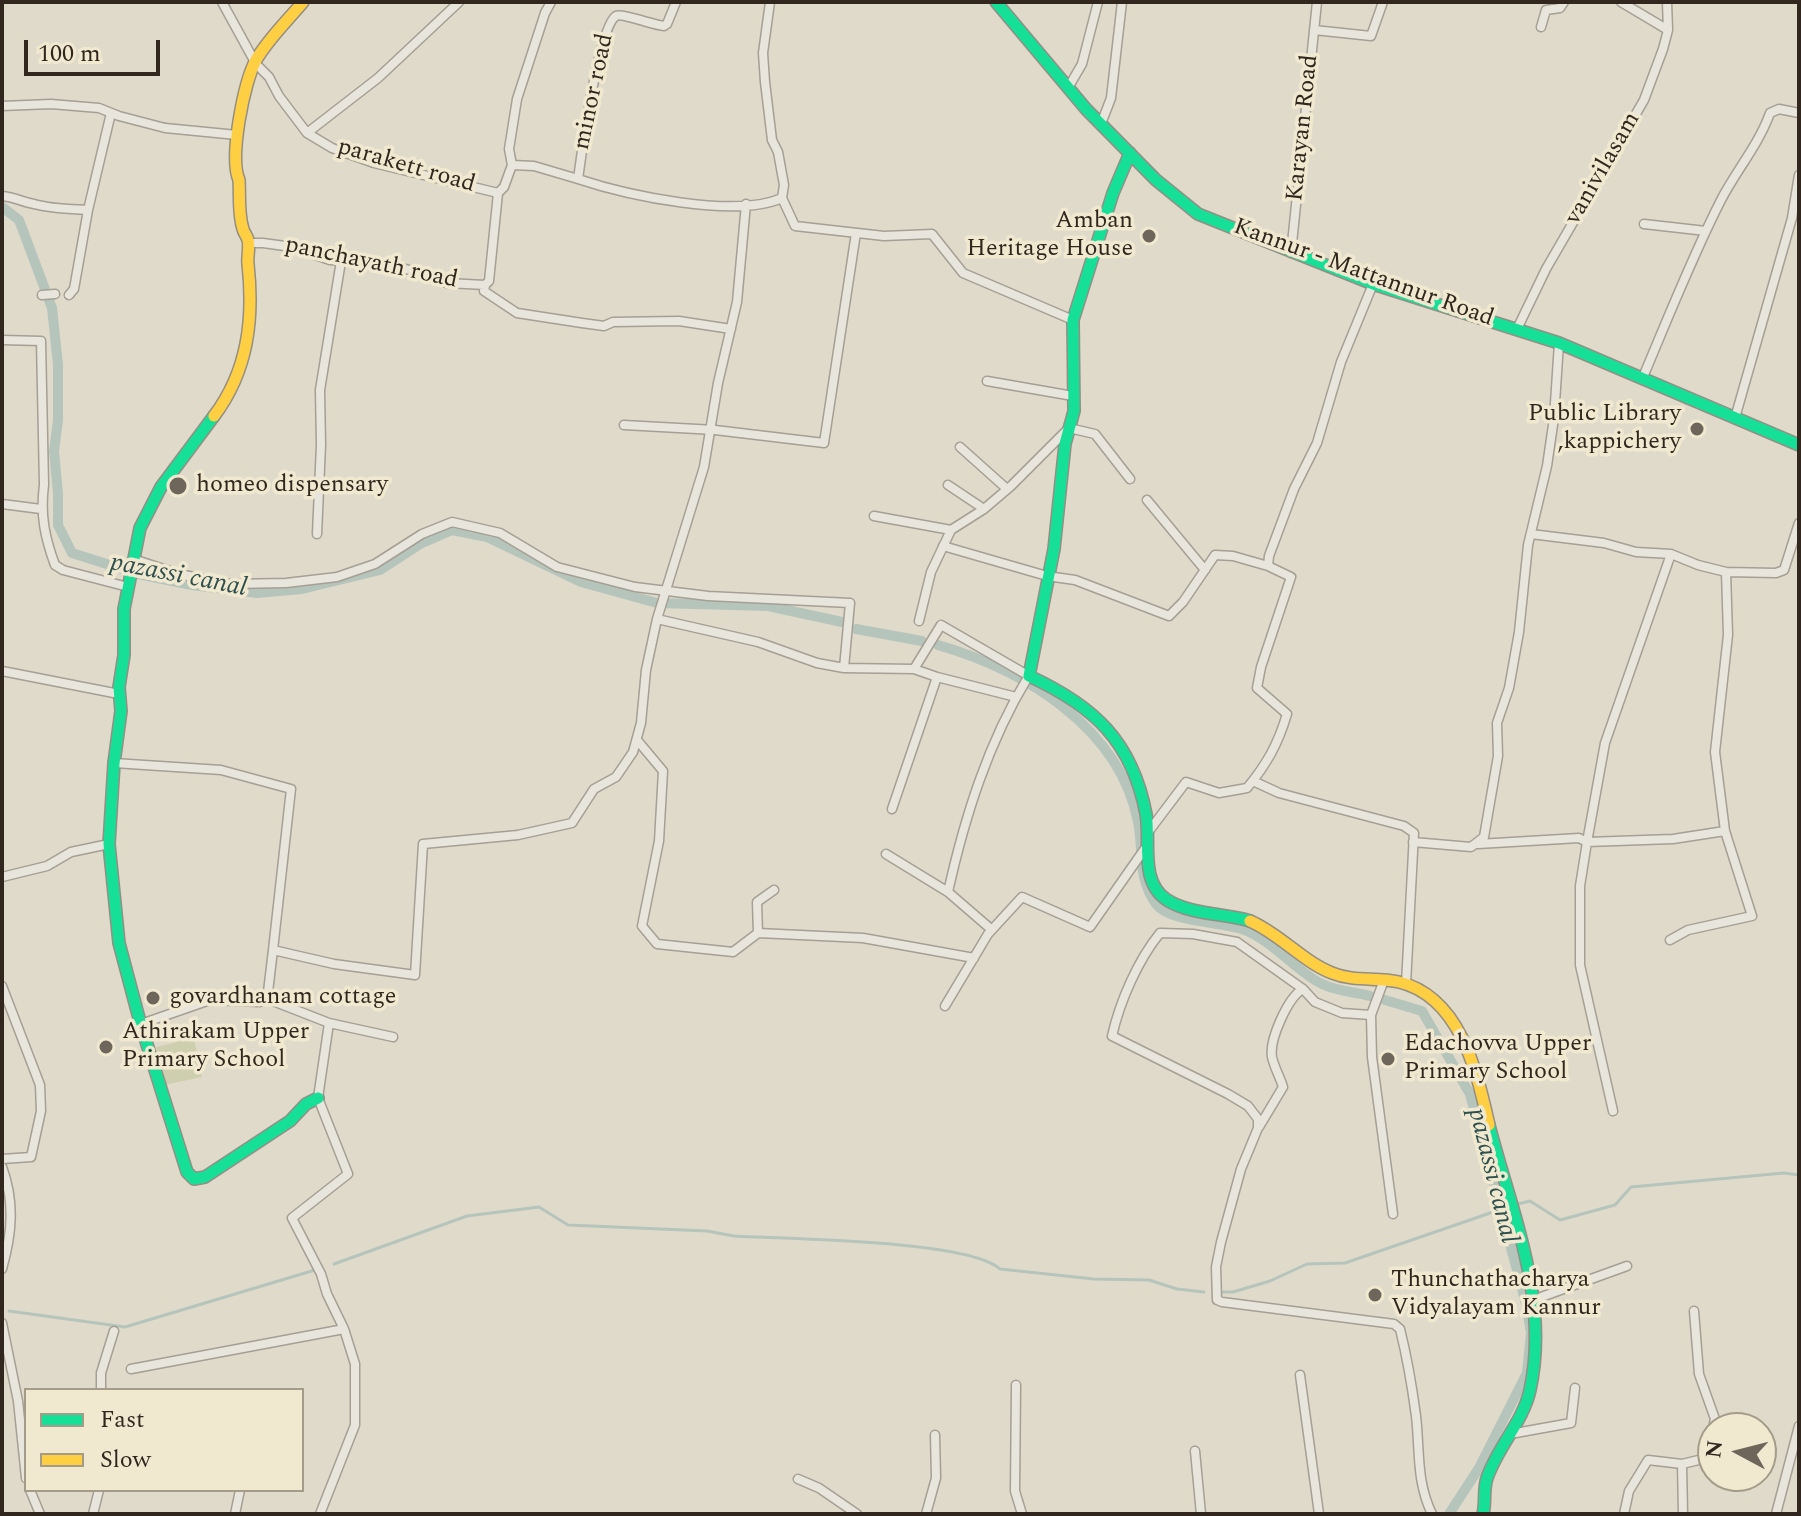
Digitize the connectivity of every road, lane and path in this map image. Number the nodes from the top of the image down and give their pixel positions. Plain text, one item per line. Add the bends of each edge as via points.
1 (222, 2) edge
2 (303, 2) edge
3 (459, 2) edge
4 (551, 2) edge
5 (676, 2) edge
6 (770, 2) edge
7 (996, 2) edge
8 (1098, 2) edge
9 (1122, 2) edge
10 (1317, 2) edge
11 (1383, 2) edge
12 (1564, 2) edge
13 (1621, 2) edge
14 (1667, 2) edge
15 (1541, 27) dead end
16 (1314, 30) junction
17 (1668, 30) junction
18 (256, 64) junction
19 (1068, 88) junction
20 (2, 106) edge
21 (111, 113) junction
22 (1799, 113) edge
23 (1101, 124) junction
24 (307, 133) junction
25 (237, 135) junction
26 (1130, 153) junction
27 (512, 165) junction
28 (1799, 175) edge
29 (578, 179) junction
30 (498, 193) junction
31 (2, 196) edge
32 (782, 198) junction
33 (746, 204) junction
34 (88, 210) junction
35 (1644, 224) dead end
36 (1706, 231) junction
37 (856, 233) junction
38 (249, 243) junction
39 (1291, 253) junction
40 (341, 261) junction
41 (1373, 284) junction
42 (485, 285) junction
43 (55, 294) dead end
44 (42, 295) dead end
45 (69, 295) dead end
46 (1073, 320) junction
47 (731, 329) junction
48 (1517, 329) junction
49 (2, 340) edge
50 (1559, 343) junction
51 (1643, 377) junction
52 (987, 381) dead end
53 (1073, 396) junction
54 (1735, 418) junction
55 (624, 425) dead end
56 (1069, 428) junction
57 (709, 430) junction
58 (1799, 445) edge
59 (960, 447) dead end
60 (1130, 479) dead end
61 (948, 485) dead end
62 (1007, 489) junction
63 (1147, 500) dead end
64 (2, 504) edge
65 (41, 509) junction
66 (984, 509) junction
67 (874, 516) dead end
68 (1799, 523) edge
69 (951, 530) junction
70 (317, 534) dead end
71 (1531, 534) junction
72 (943, 546) junction
73 (1671, 554) junction
74 (1268, 566) junction
75 (132, 567) junction
76 (1205, 570) junction
77 (1726, 572) junction
78 (1047, 576) junction
79 (128, 587) junction
80 (666, 592) junction
81 (658, 615) junction
82 (919, 621) dead end
83 (844, 668) junction
84 (914, 669) junction
85 (2, 671) edge
86 (1029, 676) junction
87 (937, 677) junction
88 (119, 694) junction
89 (1016, 697) junction
90 (637, 740) junction
91 (114, 763) junction
92 (1253, 781) junction
93 (892, 809) dead end
94 (1148, 831) junction
95 (1725, 831) junction
96 (1413, 842) junction
97 (1587, 842) junction
98 (109, 844) junction
99 (1478, 844) junction
100 (1146, 847) junction
101 (886, 854) dead end
102 (2, 877) edge
103 (774, 890) dead end
104 (948, 892) junction
105 (992, 930) junction
106 (758, 933) junction
107 (1670, 940) dead end
108 (273, 950) junction
109 (974, 958) junction
110 (1384, 980) junction
111 (1406, 984) junction
112 (2, 986) edge
113 (1303, 989) junction
114 (265, 998) junction
115 (945, 1006) dead end
116 (1371, 1015) junction
117 (329, 1023) junction
118 (141, 1024) junction
119 (393, 1037) dead end
120 (318, 1098) junction
121 (1613, 1111) dead end
122 (1258, 1128) junction
123 (2, 1159) edge
124 (2, 1167) edge
125 (1393, 1214) dead end
126 (1627, 1266) dead end
127 (2, 1269) edge
128 (1533, 1300) junction
129 (1694, 1311) dead end
130 (2, 1323) edge
131 (344, 1329) junction
132 (114, 1331) dead end
133 (131, 1369) dead end
134 (1300, 1375) dead end
135 (1016, 1385) dead end
136 (101, 1388) edge
137 (1575, 1388) dead end
138 (1713, 1412) edge
139 (1799, 1426) edge
140 (1510, 1434) junction
141 (935, 1435) dead end
142 (1195, 1451) dead end
143 (24, 1459) edge
144 (1697, 1460) edge
145 (1682, 1464) junction
146 (798, 1479) dead end
147 (31, 1492) edge
148 (98, 1492) edge
149 (240, 1492) edge
150 (40, 1514) edge
151 (93, 1514) edge
152 (235, 1514) edge
153 (320, 1514) edge
154 (857, 1514) edge
155 (926, 1514) edge
156 (1022, 1514) edge
157 (1201, 1514) edge
158 (1319, 1514) edge
159 (1432, 1514) edge
160 (1483, 1514) edge
161 (1624, 1514) edge
162 (1683, 1514) edge
163 (1776, 1514) edge

1 - 18 street, parakett road
2 - 18 street
3 - 24 street via 378,78
4 - 27 street, panchayath road via 517,99 509,149
5 - 29 street, minor road via 664,26 620,15 607,29
6 - 32 street via 763,53
7 - 19 street, Kannur - Mattannur Road
8 - 19 street via 1082,64
9 - 23 street via 1111,98
10 - 16 street, Karayan Road
11 - 16 street via 1371,36
12 - 15 street via 1546,10
13 - 17 street
14 - 17 street, vanivilasam
16 - 39 street, Karayan Road
17 - 48 street, vanivilasam via 1639,111
18 - 24 street, parakett road
18 - 25 street via 244,87
19 - 23 street, Kannur - Mattannur Road
20 - 21 street via 51,104
21 - 25 street via 165,128
21 - 34 street
22 - 36 street via 1770,113
23 - 26 street, Kannur - Mattannur Road
24 - 30 street, parakett road via 374,163
25 - 38 street via 242,228
26 - 39 street, Kannur - Mattannur Road via 1198,214
26 - 46 street
27 - 29 street, minor road
27 - 30 street, panchayath road
28 - 54 street via 1792,218
29 - 33 street via 696,206
30 - 42 street, panchayath road
31 - 34 street via 50,208
32 - 33 street
32 - 37 street via 795,226
33 - 47 street
34 - 45 street
35 - 36 street
36 - 51 street
37 - 46 street via 932,234 963,273
37 - 57 street via 824,443
38 - 40 street, panchayath road via 292,247
38 - 75 street via 252,298 245,356 223,404 148,508
39 - 41 street, Kannur - Mattannur Road
40 - 42 street, panchayath road via 398,267 447,283
40 - 70 street via 320,390
41 - 48 street, Kannur - Mattannur Road
41 - 74 street
42 - 47 street via 490,297 523,314 599,326 679,321
43 - 44 street
46 - 53 street
47 - 57 street
48 - 50 street, Kannur - Mattannur Road
49 - 65 street via 41,341
50 - 51 street, Kannur - Mattannur Road
50 - 71 street via 1547,466
51 - 54 street, Kannur - Mattannur Road
52 - 53 street
53 - 56 street
54 - 58 street, Kannur - Mattannur Road
55 - 57 street
56 - 60 street via 1095,434
56 - 62 street
56 - 78 street
57 - 80 street via 704,467
59 - 62 street
61 - 66 street
62 - 66 street
63 - 76 street
64 - 65 street
65 - 79 street via 55,565
66 - 69 street
67 - 69 street
68 - 77 street via 1784,570
69 - 72 street
71 - 73 street
71 - 99 street via 1509,688 1497,723 1490,809
72 - 78 street
72 - 82 street
73 - 77 street
73 - 97 street via 1605,743
74 - 76 street via 1215,555
74 - 92 street via 1291,577 1257,688 1287,714 1267,764
75 - 79 street
75 - 80 street via 229,584 337,577 375,564 452,522 500,533 557,567
76 - 78 street via 1169,616 1075,580
77 - 95 street via 1728,635 1715,752
78 - 86 street
79 - 88 street
80 - 81 street
80 - 83 street via 850,603
81 - 83 street
81 - 90 street
83 - 84 street
84 - 86 street via 941,625
84 - 87 street
85 - 88 street
86 - 89 street
86 - 94 street via 1065,692 1109,730 1143,792
87 - 89 street
87 - 93 street
88 - 91 street
89 - 104 street via 972,795
90 - 106 street via 663,771 659,841 642,926 657,944 733,952
90 - 108 street via 616,777 594,789 572,823 518,835 423,844 415,975
91 - 98 street
91 - 108 street via 221,770 291,789
92 - 94 street via 1247,788 1219,793 1190,781 1182,783
92 - 96 street via 1279,793 1404,826 1414,833
94 - 100 street
95 - 97 street
95 - 107 street via 1752,916 1688,930
96 - 99 street
96 - 111 street
97 - 99 street via 1579,838
97 - 121 street via 1580,886 1580,965
98 - 102 street
98 - 118 street via 119,943
100 - 105 street via 1090,927 1022,897
100 - 110 street via 1150,878 1171,902 1264,926 1317,967 1340,977
101 - 104 street
103 - 106 street via 757,902
104 - 105 street
105 - 109 street
106 - 109 street via 863,938
108 - 114 street
109 - 115 street
110 - 111 street
110 - 116 street
111 - 128 street via 1452,1021 1469,1054
112 - 123 street via 40,1085 41,1111 31,1157
113 - 116 street via 1315,1002 1342,1013
113 - 122 street via 1285,1008 1271,1054 1283,1087
113 - 122 street via 1237,942 1160,933 1114,1024 1112,1036 1248,1106
114 - 117 street
114 - 118 street via 210,1000
116 - 125 street
117 - 119 street
117 - 120 street
118 - 120 street via 180,1154 194,1179 205,1177
120 - 131 street via 348,1174 292,1218
122 - 159 street via 1221,1242 1217,1300 1400,1329 1416,1419 1418,1469
124 - 127 street via 12,1221
126 - 128 street
128 - 140 street via 1536,1347 1530,1393
129 - 138 street via 1699,1374
130 - 143 street
131 - 133 street
131 - 153 street via 355,1364 355,1425
132 - 136 street
134 - 158 street
135 - 156 street via 1015,1491
137 - 140 street via 1571,1423
139 - 163 street
140 - 160 street via 1487,1480
141 - 155 street via 936,1478
142 - 157 street
144 - 145 street
145 - 161 street via 1648,1460 1629,1491
145 - 162 street
146 - 154 street
147 - 150 street
148 - 151 street
149 - 152 street

